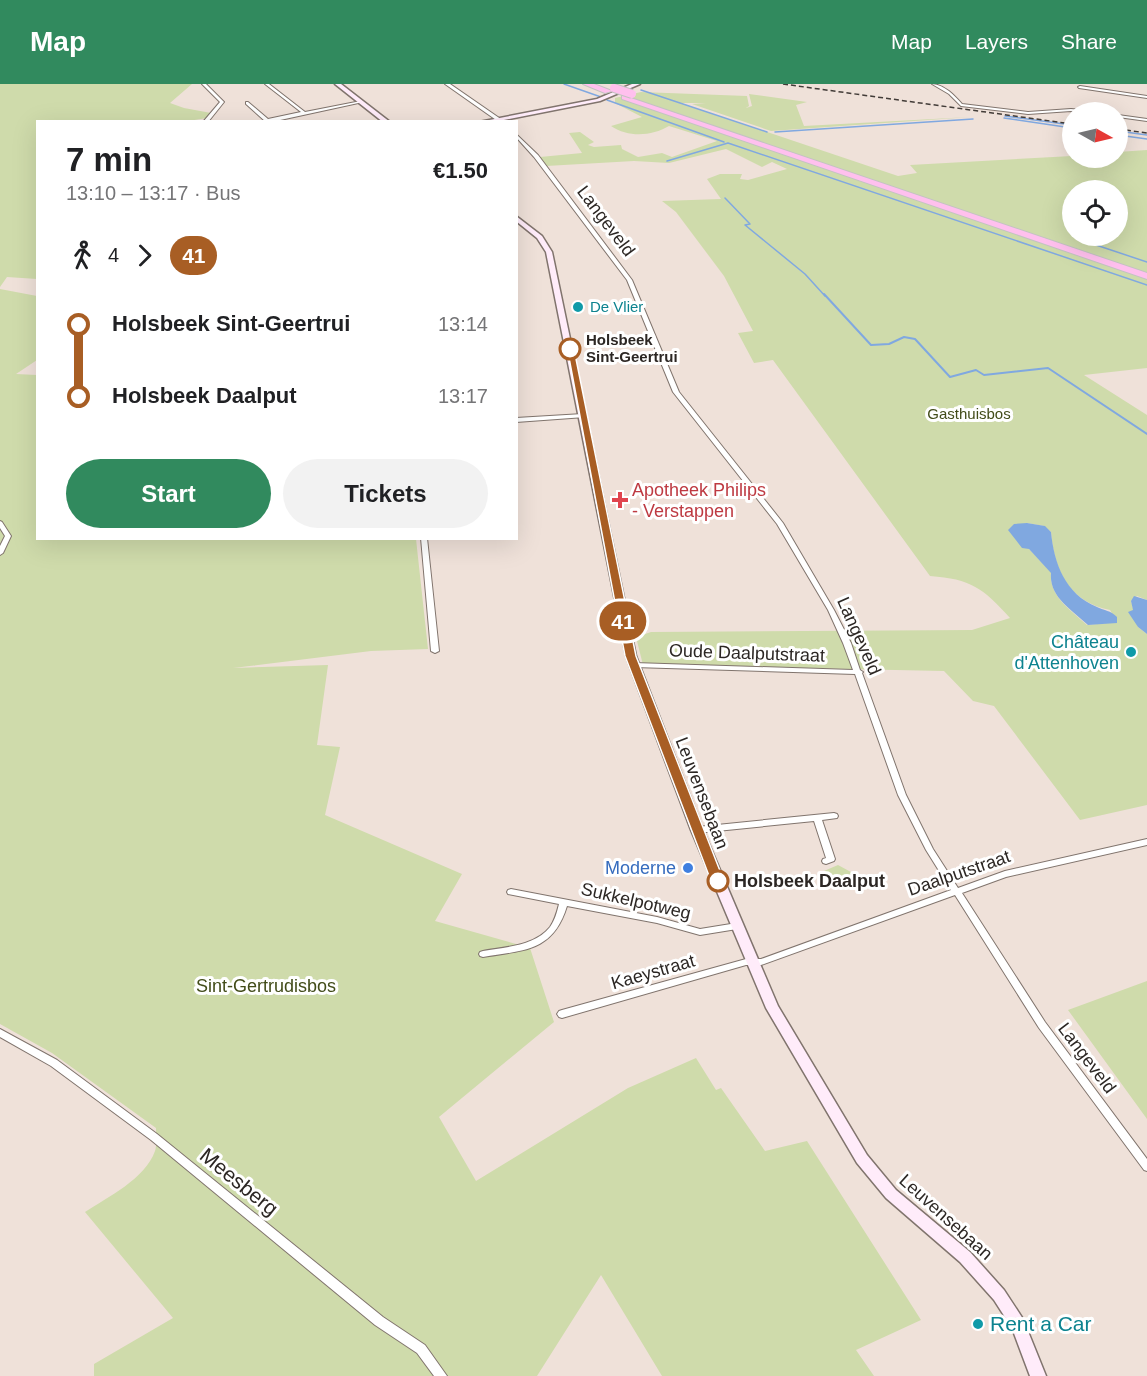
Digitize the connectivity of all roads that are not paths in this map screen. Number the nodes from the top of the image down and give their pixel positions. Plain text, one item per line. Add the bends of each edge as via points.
1 (204, 84) edge
2 (267, 84) edge
3 (338, 84) edge
4 (447, 84) edge
5 (587, 84) edge
6 (601, 84) edge
7 (637, 84) edge
8 (934, 84) edge
9 (1080, 87) dead end
10 (611, 90) junction
11 (628, 96) junction
12 (1147, 96) edge
13 (361, 102) junction
14 (247, 103) dead end
15 (1062, 111) edge
16 (304, 113) junction
17 (1128, 117) edge
18 (498, 118) edge
19 (207, 120) edge
20 (268, 120) edge
21 (273, 120) edge
22 (384, 120) edge
23 (1147, 120) edge
24 (518, 137) edge
25 (518, 220) edge
26 (1147, 270) edge
27 (1147, 276) edge
28 (583, 416) junction
29 (518, 420) edge
30 (0, 524) edge
31 (424, 540) edge
32 (0, 553) edge
33 (435, 651) dead end
34 (634, 665) junction
35 (859, 672) junction
36 (834, 816) dead end
37 (817, 818) junction
38 (697, 830) junction
39 (1147, 842) edge
40 (826, 861) dead end
41 (956, 891) junction
42 (511, 892) dead end
43 (564, 902) junction
44 (737, 926) junction
45 (483, 954) dead end
46 (752, 963) junction
47 (562, 1014) dead end
48 (0, 1033) edge
49 (1147, 1167) edge
50 (441, 1376) edge
51 (1038, 1376) edge

1 - 19 street via 222,102
2 - 16 street
3 - 13 street
4 - 18 street
5 - 10 highway
6 - 10 highway
7 - 18 street via 598,100
8 - 15 street via 947,90 961,105 1028,113
9 - 12 street
10 - 11 highway
11 - 26 highway
11 - 27 highway
13 - 16 street
13 - 22 street
14 - 20 street
16 - 21 street
17 - 23 street
24 - 35 street, Langeveld via 629,280 676,392 780,523 831,610
25 - 28 street, Leuvensebaan via 540,237 549,252
28 - 29 street
28 - 34 street, Leuvensebaan
30 - 32 street via 8,536
31 - 33 street
34 - 35 street, Oude Daalputstraat
34 - 38 street, Leuvensebaan
35 - 41 street, Langeveld via 909,810
36 - 37 street
37 - 38 street
37 - 40 street via 831,859
38 - 44 street, Leuvensebaan
39 - 41 street, Daalputstraat via 1019,869
41 - 46 street, Daalputstraat
41 - 49 street, Langeveld via 1042,1024
42 - 43 street, Sukkelpotweg
43 - 44 street, Sukkelpotweg via 700,932
43 - 45 street, Sukkelpotweg via 560,922 542,940
44 - 46 street, Leuvensebaan
46 - 47 street, Kaeystraat
46 - 51 street, Leuvensebaan via 772,1008 862,1159 891,1194 989,1281 1018,1324
48 - 50 street, Meesberg via 54,1063 154,1137 379,1321 421,1349

